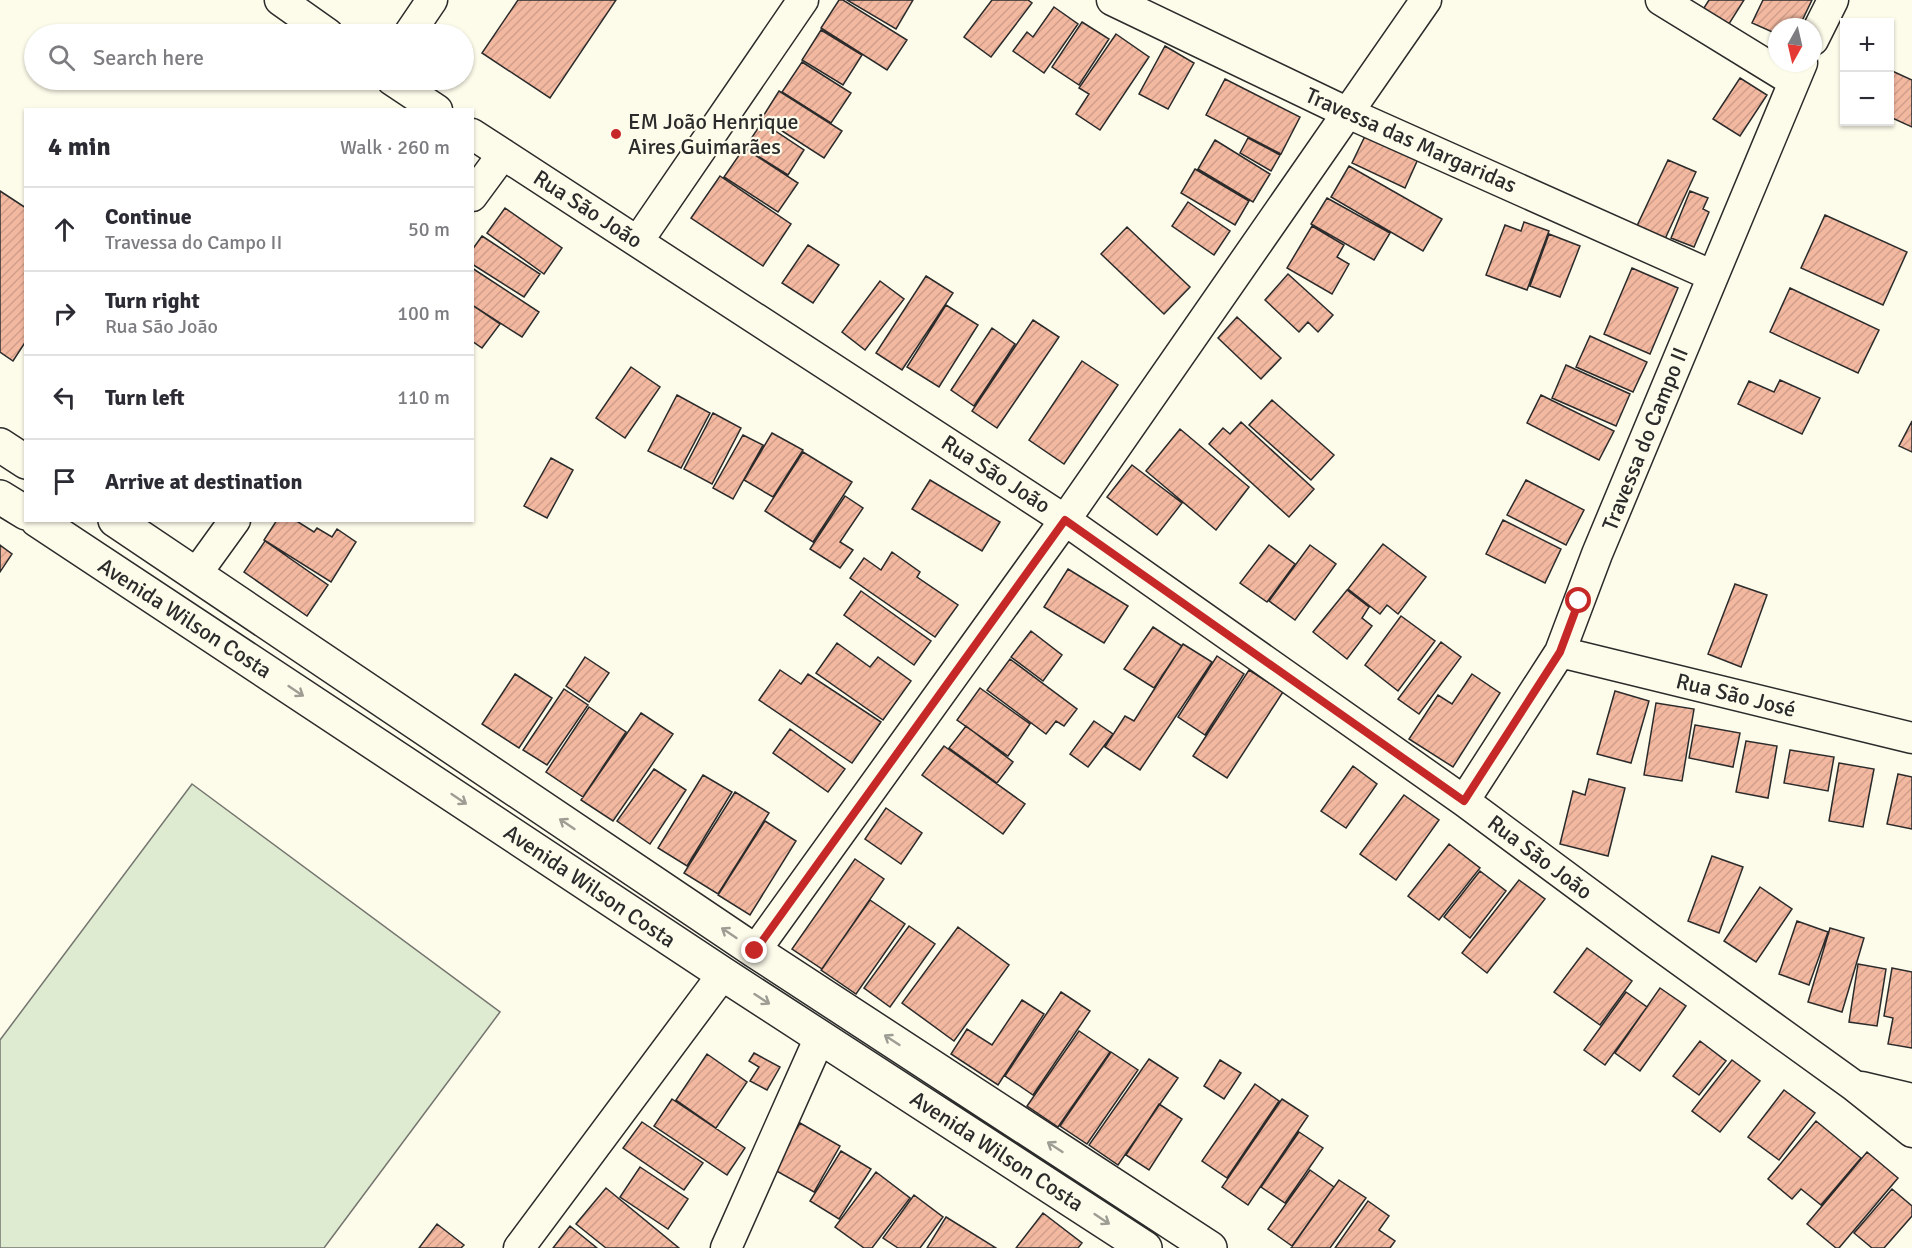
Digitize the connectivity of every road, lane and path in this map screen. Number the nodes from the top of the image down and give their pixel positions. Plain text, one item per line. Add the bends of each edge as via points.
1 (280, 0) edge
2 (432, 0) edge
3 (802, 0) edge
4 (1112, 0) edge
5 (1426, 0) edge
6 (1661, 0) edge
7 (1833, 0) edge
8 (1822, 22) edge
9 (314, 24) edge
10 (416, 24) edge
11 (1768, 57) edge
12 (1797, 72) edge
13 (407, 90) edge
14 (434, 108) edge
15 (1348, 113) junction
16 (474, 135) edge
17 (503, 154) junction
18 (474, 193) edge
19 (638, 241) junction
20 (1713, 276) junction
21 (0, 445) edge
22 (24, 461) edge
23 (0, 497) edge
24 (24, 512) edge
25 (1065, 520) junction
26 (40, 522) edge
27 (118, 522) edge
28 (234, 522) edge
29 (196, 574) junction
30 (283, 634) junction
31 (1560, 652) junction
32 (261, 668) junction
33 (1912, 738) edge
34 (1464, 801) junction
35 (755, 951) junction
36 (723, 974) junction
37 (820, 1037) junction
38 (1853, 1085) junction
39 (1912, 1099) edge
40 (1912, 1132) edge
41 (519, 1248) edge
42 (726, 1248) edge
43 (1145, 1248) edge
44 (1210, 1248) edge

1 - 9 street
2 - 10 street
3 - 19 street
4 - 15 street, Travessa das Margaridas
5 - 15 street
6 - 11 street
7 - 8 street
12 - 20 street, Travessa do Campo II
13 - 14 street
15 - 20 street, Travessa das Margaridas
15 - 25 street
16 - 17 street, Rua São João
17 - 18 street
17 - 19 street, Rua São João
19 - 25 street, Rua São João
20 - 31 street, Travessa do Campo II
21 - 22 street
23 - 24 street
25 - 34 street, Rua São João
25 - 35 street
26 - 32 street, Avenida Wilson Costa
27 - 29 street
28 - 29 street
29 - 30 street
30 - 32 street
35 -> 30 street
31 - 33 street, Rua São José
31 - 34 street, Travessa do Campo II
32 -> 36 street, Avenida Wilson Costa
34 - 38 street, Rua São João
44 -> 35 street
36 -> 37 street, Avenida Wilson Costa
36 - 41 street
37 - 42 street
37 -> 43 street, Avenida Wilson Costa
38 - 39 street
38 - 40 street, Rua São João

